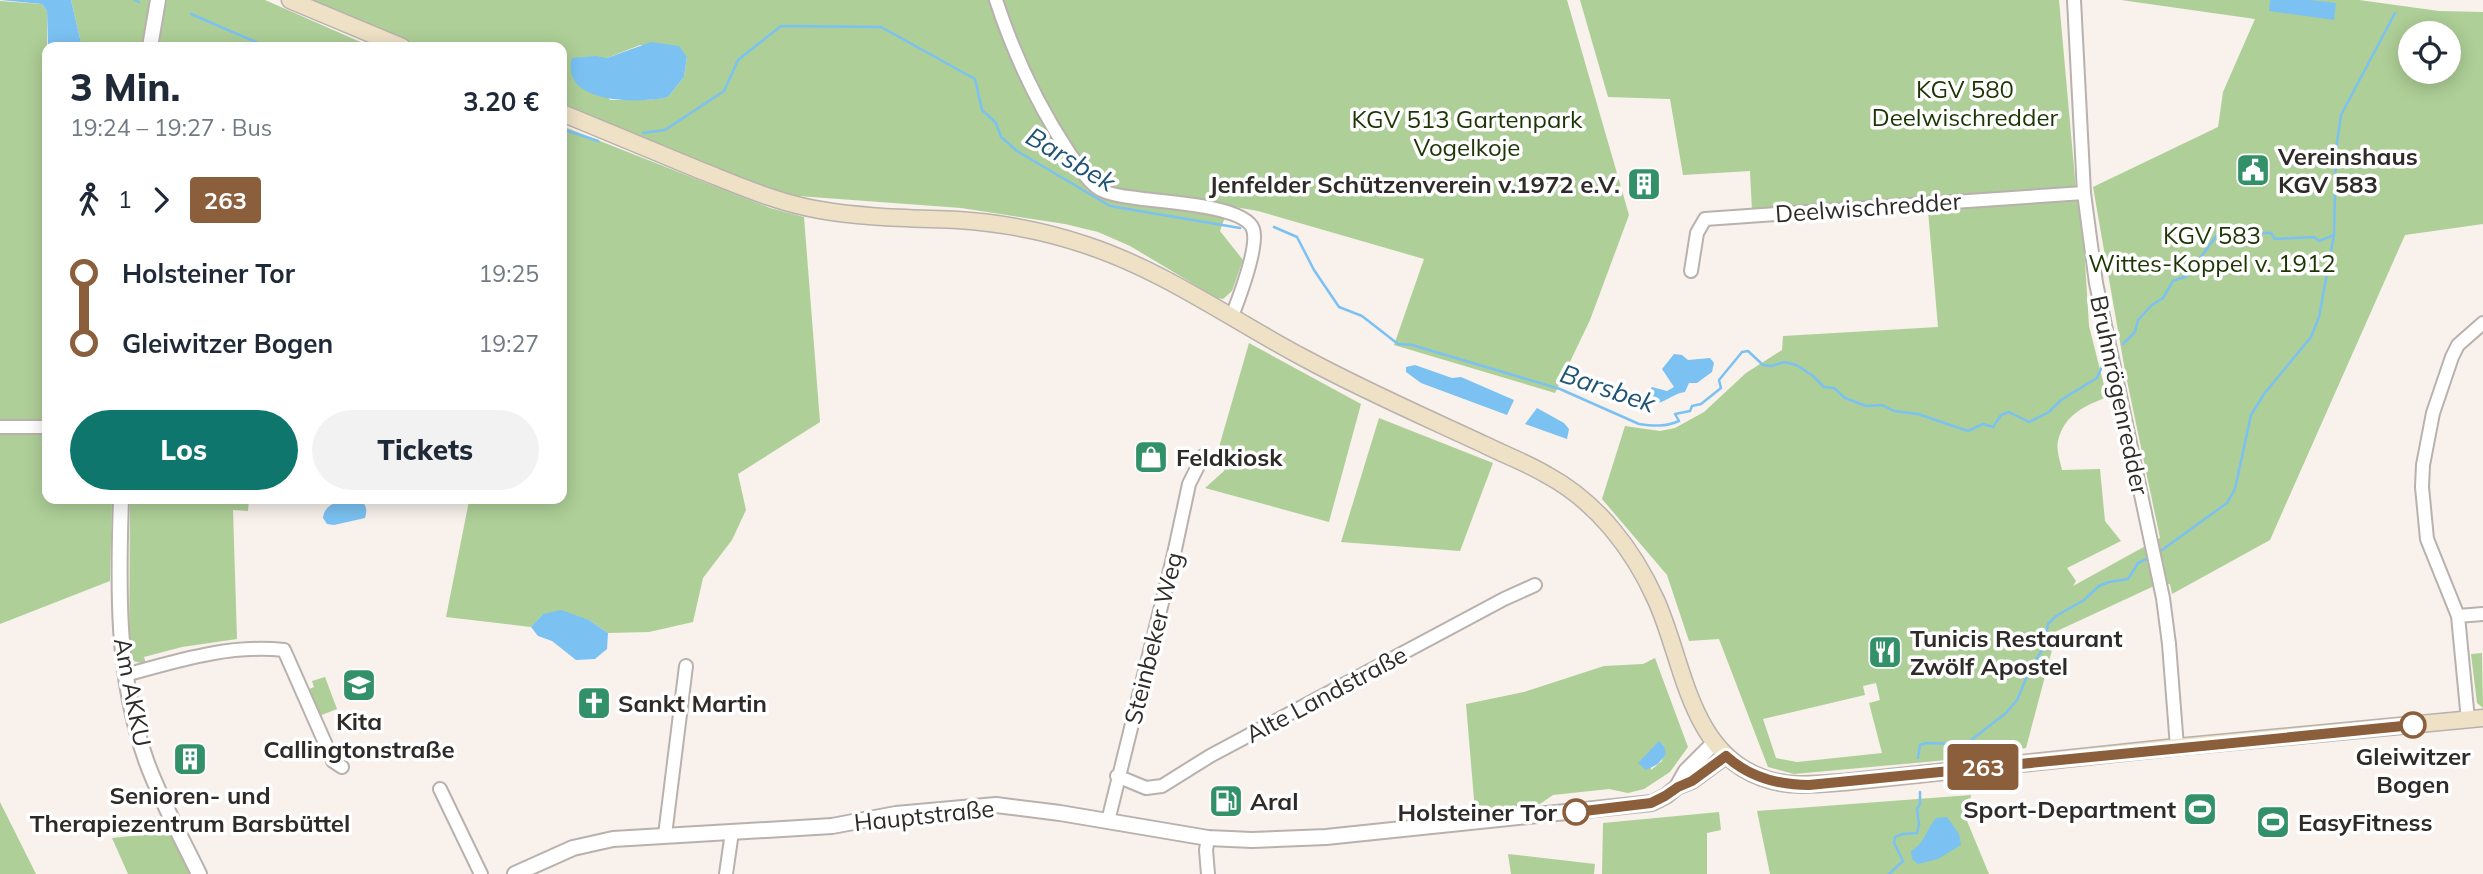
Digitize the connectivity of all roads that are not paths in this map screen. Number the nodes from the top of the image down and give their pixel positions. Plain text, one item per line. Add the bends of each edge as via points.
1 (158, 0) edge
2 (290, 0) edge
3 (996, 0) edge
4 (2074, 0) edge
5 (151, 42) edge
6 (390, 42) edge
7 (567, 115) edge
8 (2084, 193) junction
9 (1691, 271) dead end
10 (1232, 316) junction
11 (2483, 323) edge
12 (0, 427) edge
13 (42, 427) edge
14 (1203, 456) dead end
15 (121, 504) edge
16 (1535, 585) dead end
17 (2483, 614) edge
18 (2458, 616) junction
19 (686, 666) dead end
20 (125, 674) junction
21 (2475, 719) edge
22 (2177, 747) junction
23 (1720, 749) junction
24 (342, 767) dead end
25 (1117, 776) junction
26 (439, 789) dead end
27 (1108, 821) junction
28 (733, 832) junction
29 (664, 835) junction
30 (1208, 838) junction
31 (199, 874) edge
32 (481, 874) edge
33 (515, 874) edge
34 (726, 874) edge
35 (1208, 874) edge

1 - 5 street
2 - 6 main road
3 - 10 street via 1023,72 1060,139 1093,184 1124,196 1225,211 1242,216 1253,227 1254,241
4 - 8 street, Bruhnrögenredder
7 - 10 main road via 769,199 863,216 1008,225 1070,240 1133,263
8 - 9 street, Deelwischredder via 1705,219
8 - 22 street, Bruhnrögenredder via 2096,283 2163,598
10 - 23 main road via 1305,359 1543,472 1588,504 1624,541 1639,568 1657,602 1694,705
11 - 18 street via 2458,345 2452,357 2433,413 2423,465 2427,539
12 - 13 street
14 - 25 street, Steinbeker Weg via 1189,484
15 - 20 street, Am AKKU via 119,603
16 - 25 street, Alte Landstraße via 1210,755 1162,786 1146,788
17 - 18 street
18 - 21 street
19 - 29 street
20 - 24 street via 226,650 284,650 333,761
20 - 31 street, Am AKKU via 147,763
21 - 22 main road
22 - 23 main road via 1809,785 1763,779 1742,769
23 - 30 street, Hauptstraße via 1692,781 1645,804 1326,837
25 - 27 street, Steinbeker Weg
26 - 32 street
27 - 28 street, Hauptstraße via 996,805 896,814 832,826
27 - 30 street, Hauptstraße
28 - 29 street, Hauptstraße
28 - 34 street
29 - 33 street, Hauptstraße via 593,842
30 - 35 street

